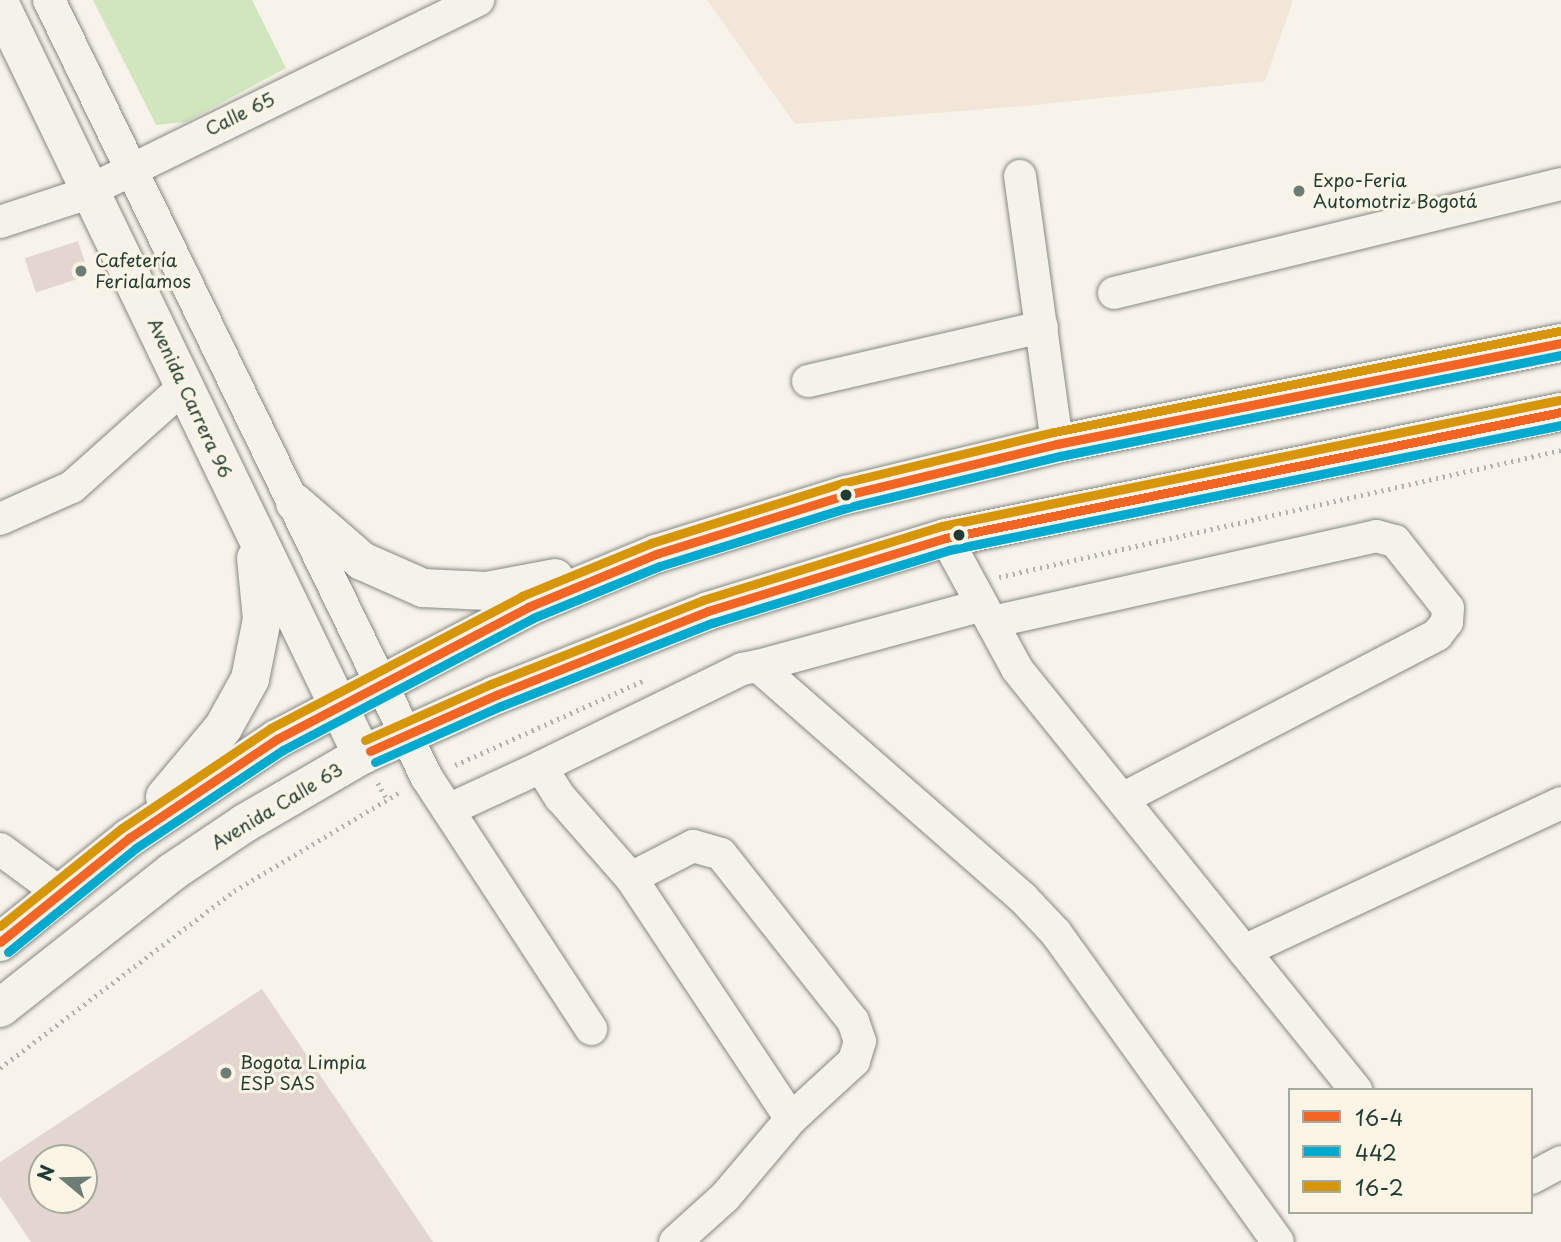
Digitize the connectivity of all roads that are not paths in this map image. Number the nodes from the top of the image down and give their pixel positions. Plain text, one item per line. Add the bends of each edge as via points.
1 (49, 0) edge
2 (478, 0) edge
3 (0, 4) edge
4 (132, 168) junction
5 (1020, 176) dead end
6 (1561, 184) edge
7 (91, 188) junction
8 (0, 222) edge
9 (1114, 293) dead end
10 (1042, 327) junction
11 (1561, 343) edge
12 (808, 381) dead end
13 (185, 386) junction
14 (1561, 412) edge
15 (1057, 444) junction
16 (295, 503) junction
17 (0, 519) edge
18 (253, 531) junction
19 (946, 538) junction
20 (656, 554) junction
21 (987, 614) junction
22 (758, 666) junction
23 (380, 683) junction
24 (337, 705) junction
25 (405, 734) junction
26 (362, 755) junction
27 (541, 767) junction
28 (1122, 799) junction
29 (1561, 803) edge
30 (449, 810) junction
31 (129, 838) junction
32 (0, 849) edge
33 (631, 878) junction
34 (60, 892) junction
35 (0, 942) edge
36 (1244, 951) junction
37 (0, 1007) edge
38 (591, 1029) dead end
39 (1354, 1088) edge
40 (791, 1119) junction
41 (1561, 1162) edge
42 (1533, 1177) edge
43 (675, 1242) edge
44 (1278, 1242) edge

1 - 4 street
2 - 4 street, Calle 65
3 - 7 main road, Avenida Carrera 96
4 - 7 street, Calle 65
4 - 16 street
5 - 10 street
6 - 9 street
7 - 8 street, Calle 65
7 - 13 main road, Avenida Carrera 96
10 - 12 street
10 - 15 street
11 - 15 main road
13 - 17 street via 72,488
13 - 18 main road, Avenida Carrera 96
14 - 19 main road, Avenida Calle 63
15 - 20 main road via 846,495
16 - 20 main road via 362,561 392,577 452,592 512,588
16 - 23 street
18 - 24 main road, Avenida Carrera 96
18 - 31 main road via 261,620 250,679 223,728
19 - 21 street
19 - 25 main road, Avenida Calle 63 via 755,593
20 - 23 main road via 528,607
21 - 22 street
21 - 28 street via 1017,669
21 - 28 street via 1376,536 1395,541 1448,608 1447,622 1437,635
22 - 27 street via 742,669
22 - 44 street via 1023,898 1056,933
23 - 24 main road
23 - 25 street
24 - 26 main road, Avenida Carrera 96
24 - 31 main road
25 - 26 main road, Avenida Calle 63
25 - 30 street
26 - 37 main road, Avenida Calle 63 via 172,872
27 - 30 street
27 - 33 street via 560,797
28 - 36 street
29 - 36 street
30 - 38 street
31 - 34 main road
32 - 34 street
33 - 40 street
33 - 40 street via 693,846 721,854 853,1021 860,1041 853,1061
34 - 35 main road
36 - 39 street
40 - 43 street via 725,1197
41 - 42 street

